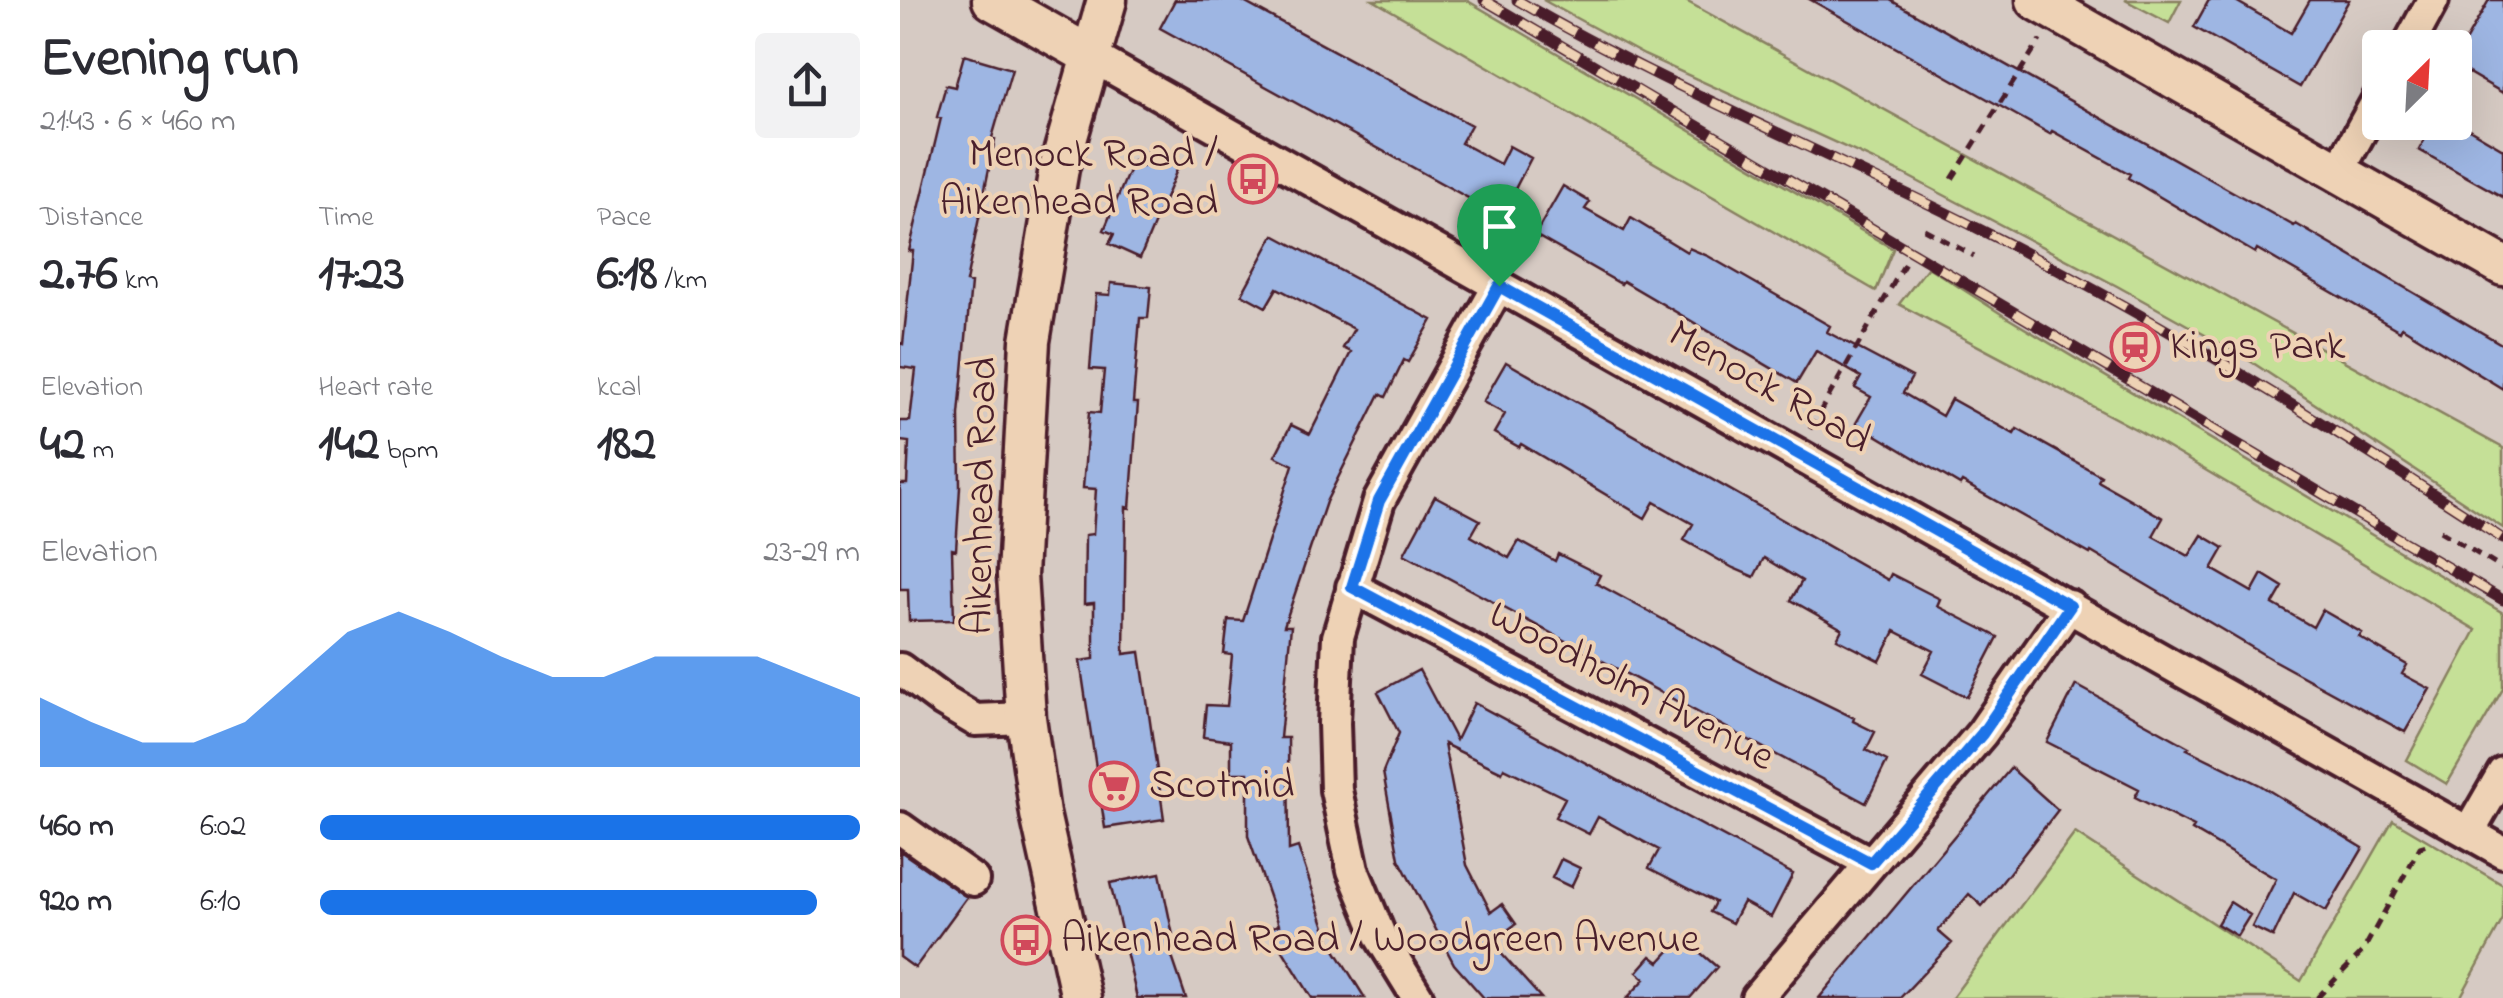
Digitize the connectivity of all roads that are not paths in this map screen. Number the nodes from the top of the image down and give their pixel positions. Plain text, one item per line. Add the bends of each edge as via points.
1 (992, 0) edge
2 (1107, 0) edge
3 (2433, 0) edge
4 (2052, 4) edge
5 (2417, 30) edge
6 (1091, 56) junction
7 (2362, 129) edge
8 (2338, 172) junction
9 (2503, 266) edge
10 (1499, 286) junction
11 (1352, 587) junction
12 (2070, 606) junction
13 (900, 669) edge
14 (1026, 718) junction
15 (2503, 773) edge
16 (900, 828) edge
17 (2469, 832) junction
18 (2503, 852) edge
19 (1871, 863) junction
20 (973, 880) dead end
21 (1081, 998) edge
22 (1418, 998) edge
23 (1757, 998) edge

1 - 6 main road, Menock Road
2 - 6 main road, Aikenhead Road
3 - 5 street
4 - 8 main road
6 - 10 street, Menock Road
6 - 14 main road, Aikenhead Road via 1059,168 1030,342 1017,575
7 - 8 street
8 - 9 main road
10 - 11 street via 1379,501
10 - 12 street, Menock Road
11 - 19 street, Woodholm Avenue
11 - 22 street via 1338,636 1336,790 1353,870 1381,938
12 - 17 street, Menock Road
12 - 19 street via 1982,734
13 - 14 street via 976,720
14 - 21 main road, Aikenhead Road
15 - 17 street
16 - 20 street
17 - 18 street, Menock Road
19 - 23 street

